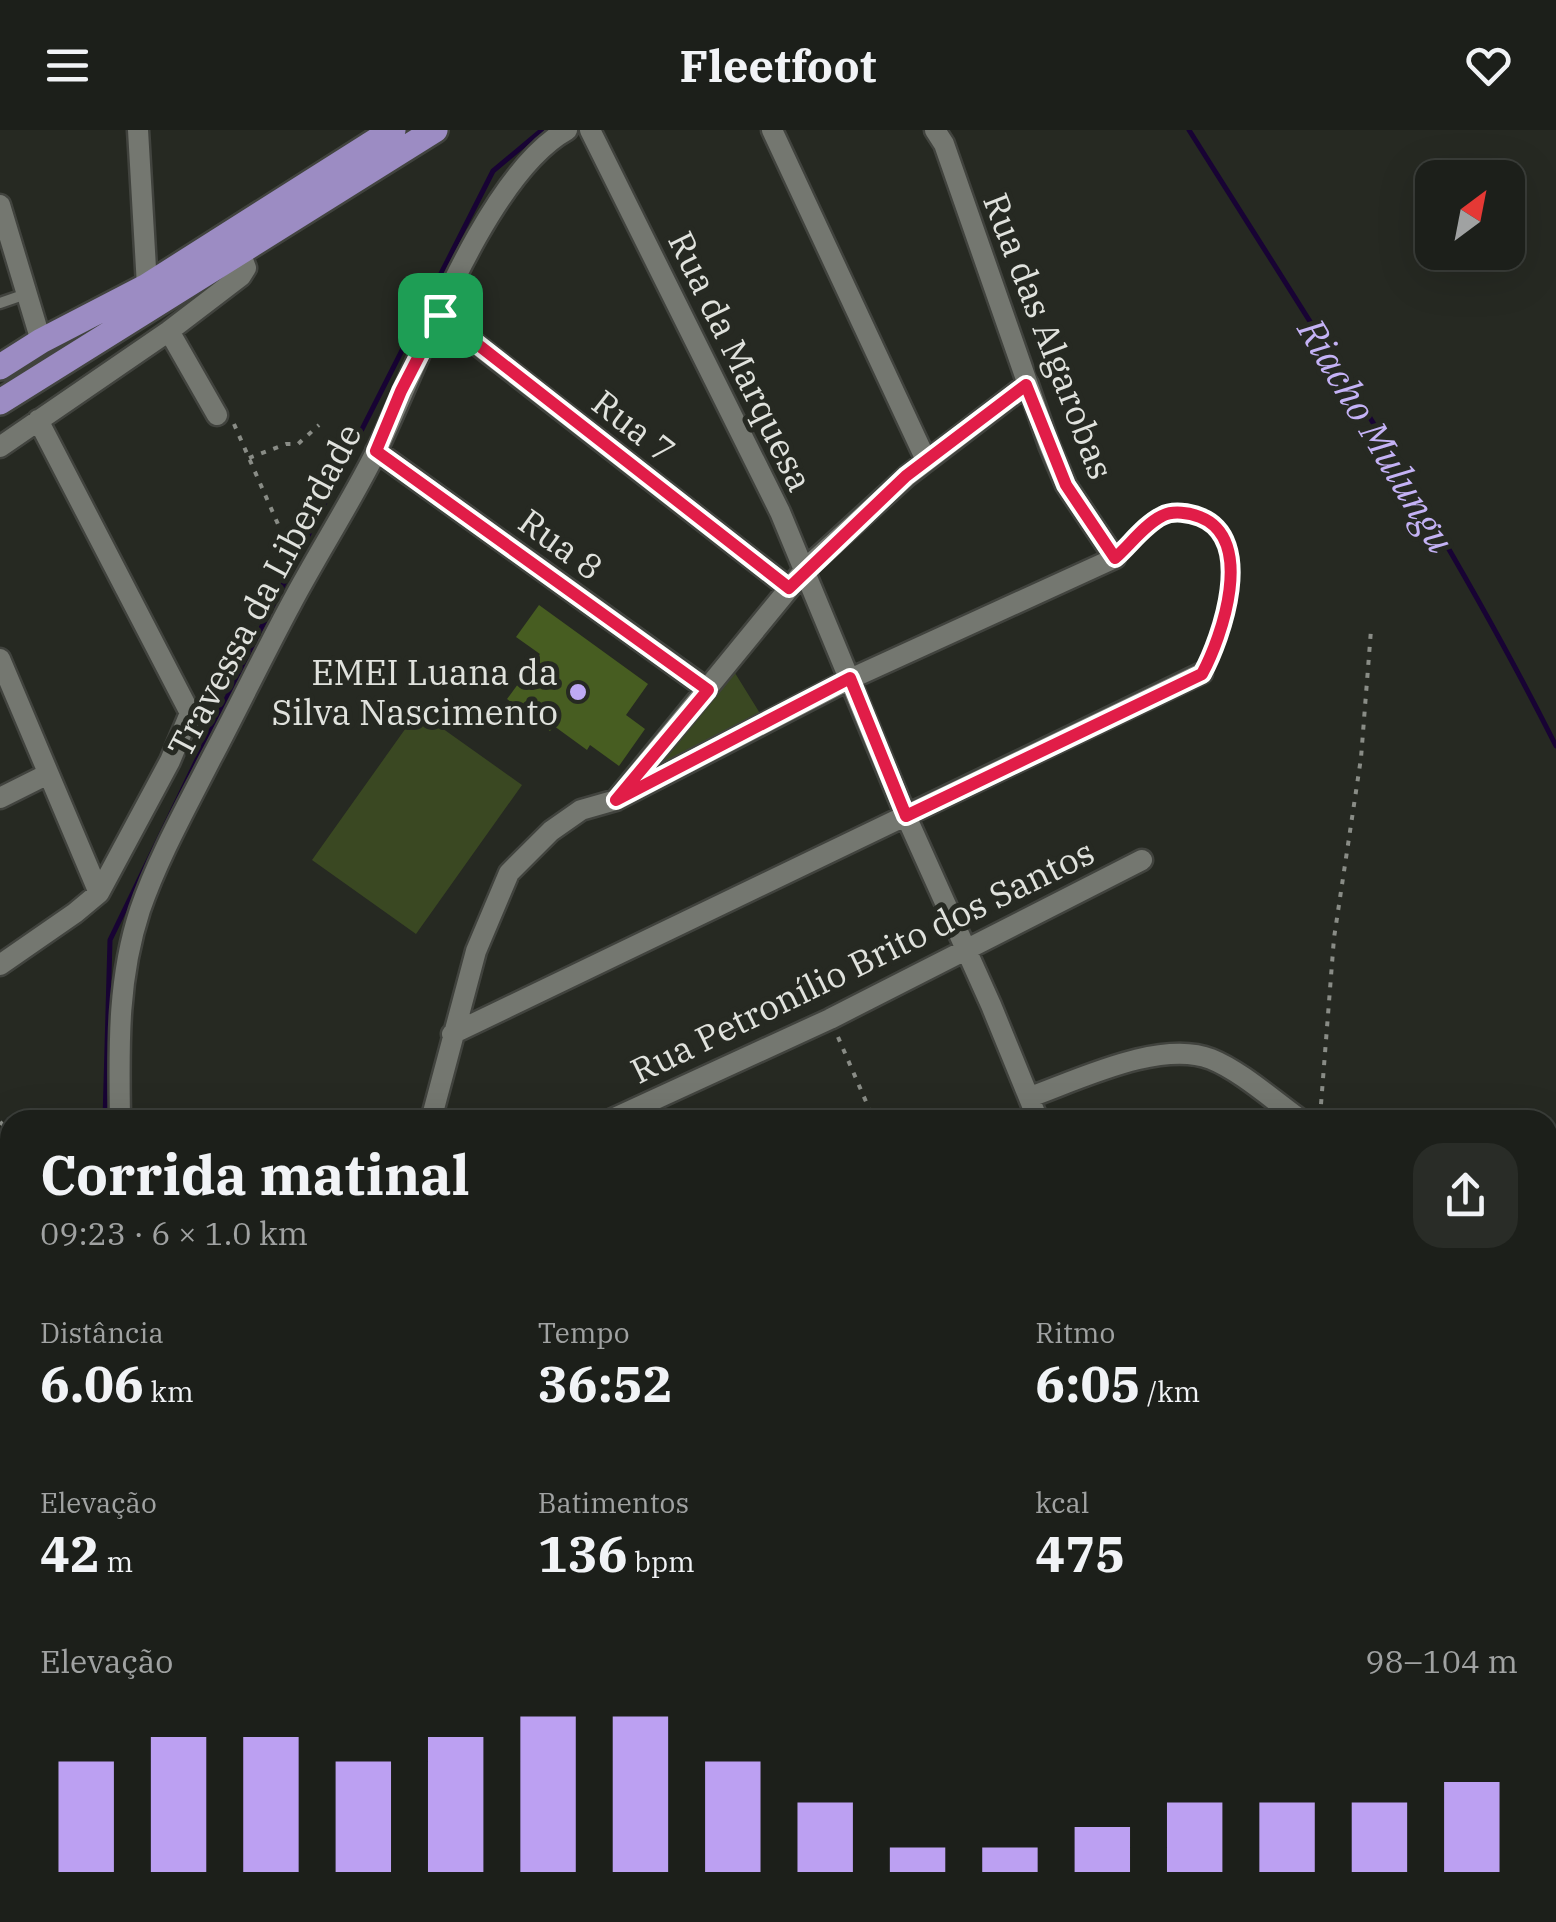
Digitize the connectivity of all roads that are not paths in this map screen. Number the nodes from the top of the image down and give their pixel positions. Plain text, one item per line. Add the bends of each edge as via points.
1 (138, 130) edge
2 (394, 130) edge
3 (435, 130) edge
4 (568, 130) edge
5 (590, 130) edge
6 (772, 130) edge
7 (936, 130) edge
8 (0, 205) edge
9 (240, 252) junction
10 (147, 286) junction
11 (27, 294) junction
12 (0, 303) edge
13 (440, 315) junction
14 (169, 331) junction
15 (41, 342) junction
16 (0, 367) edge
17 (1026, 385) junction
18 (0, 402) edge
19 (217, 416) road end
20 (38, 420) junction
21 (0, 446) edge
22 (376, 451) junction
23 (926, 460) junction
24 (805, 569) junction
25 (789, 588) junction
26 (0, 659) edge
27 (1202, 674) road end
28 (850, 678) junction
29 (708, 690) junction
30 (48, 774) junction
31 (0, 798) edge
32 (616, 800) junction
33 (906, 816) junction
34 (1142, 860) dead end
35 (98, 893) junction
36 (967, 950) junction
37 (0, 965) edge
38 (452, 1034) junction
39 (1030, 1097) junction
40 (120, 1110) edge
41 (434, 1110) edge
42 (632, 1110) edge
43 (1035, 1110) edge
44 (1287, 1110) edge

1 - 10 street
2 - 10 main road
3 - 9 main road
4 - 13 street, Travessa da Liberdade via 514,178
5 - 24 street, Rua da Marquesa
6 - 23 street
7 - 17 street, Rua das Algarobas
8 - 11 street
9 - 14 street via 244,273
9 - 18 main road
10 - 15 main road
11 - 12 lane
11 - 15 street
13 - 22 street, Travessa da Liberdade
13 - 25 street, Rua 7
14 - 19 street
14 - 20 street
15 - 16 main road
17 - 23 street
17 - 28 street, Rua das Algarobas via 1066,485 1115,558
20 - 21 street
20 - 35 street via 190,713
22 - 29 street, Rua 8
22 - 40 street, Travessa da Liberdade via 158,864 122,981
23 - 24 street
24 - 25 street
24 - 28 street, Rua da Marquesa
25 - 29 street
26 - 30 street
27 - 33 street
28 - 32 street
28 - 33 street, Rua da Marquesa
29 - 32 street
30 - 31 street
30 - 35 street
32 - 38 street via 581,810 550,831 508,874 476,950
33 - 36 street, Rua da Marquesa
33 - 38 street
34 - 36 street, Rua Petronílio Brito dos Santos
35 - 37 street
36 - 39 street, Rua da Marquesa
36 - 42 street, Rua Petronílio Brito dos Santos
38 - 41 street
39 - 43 street, Rua da Marquesa
39 - 44 street via 1134,1061 1183,1053 1211,1059

